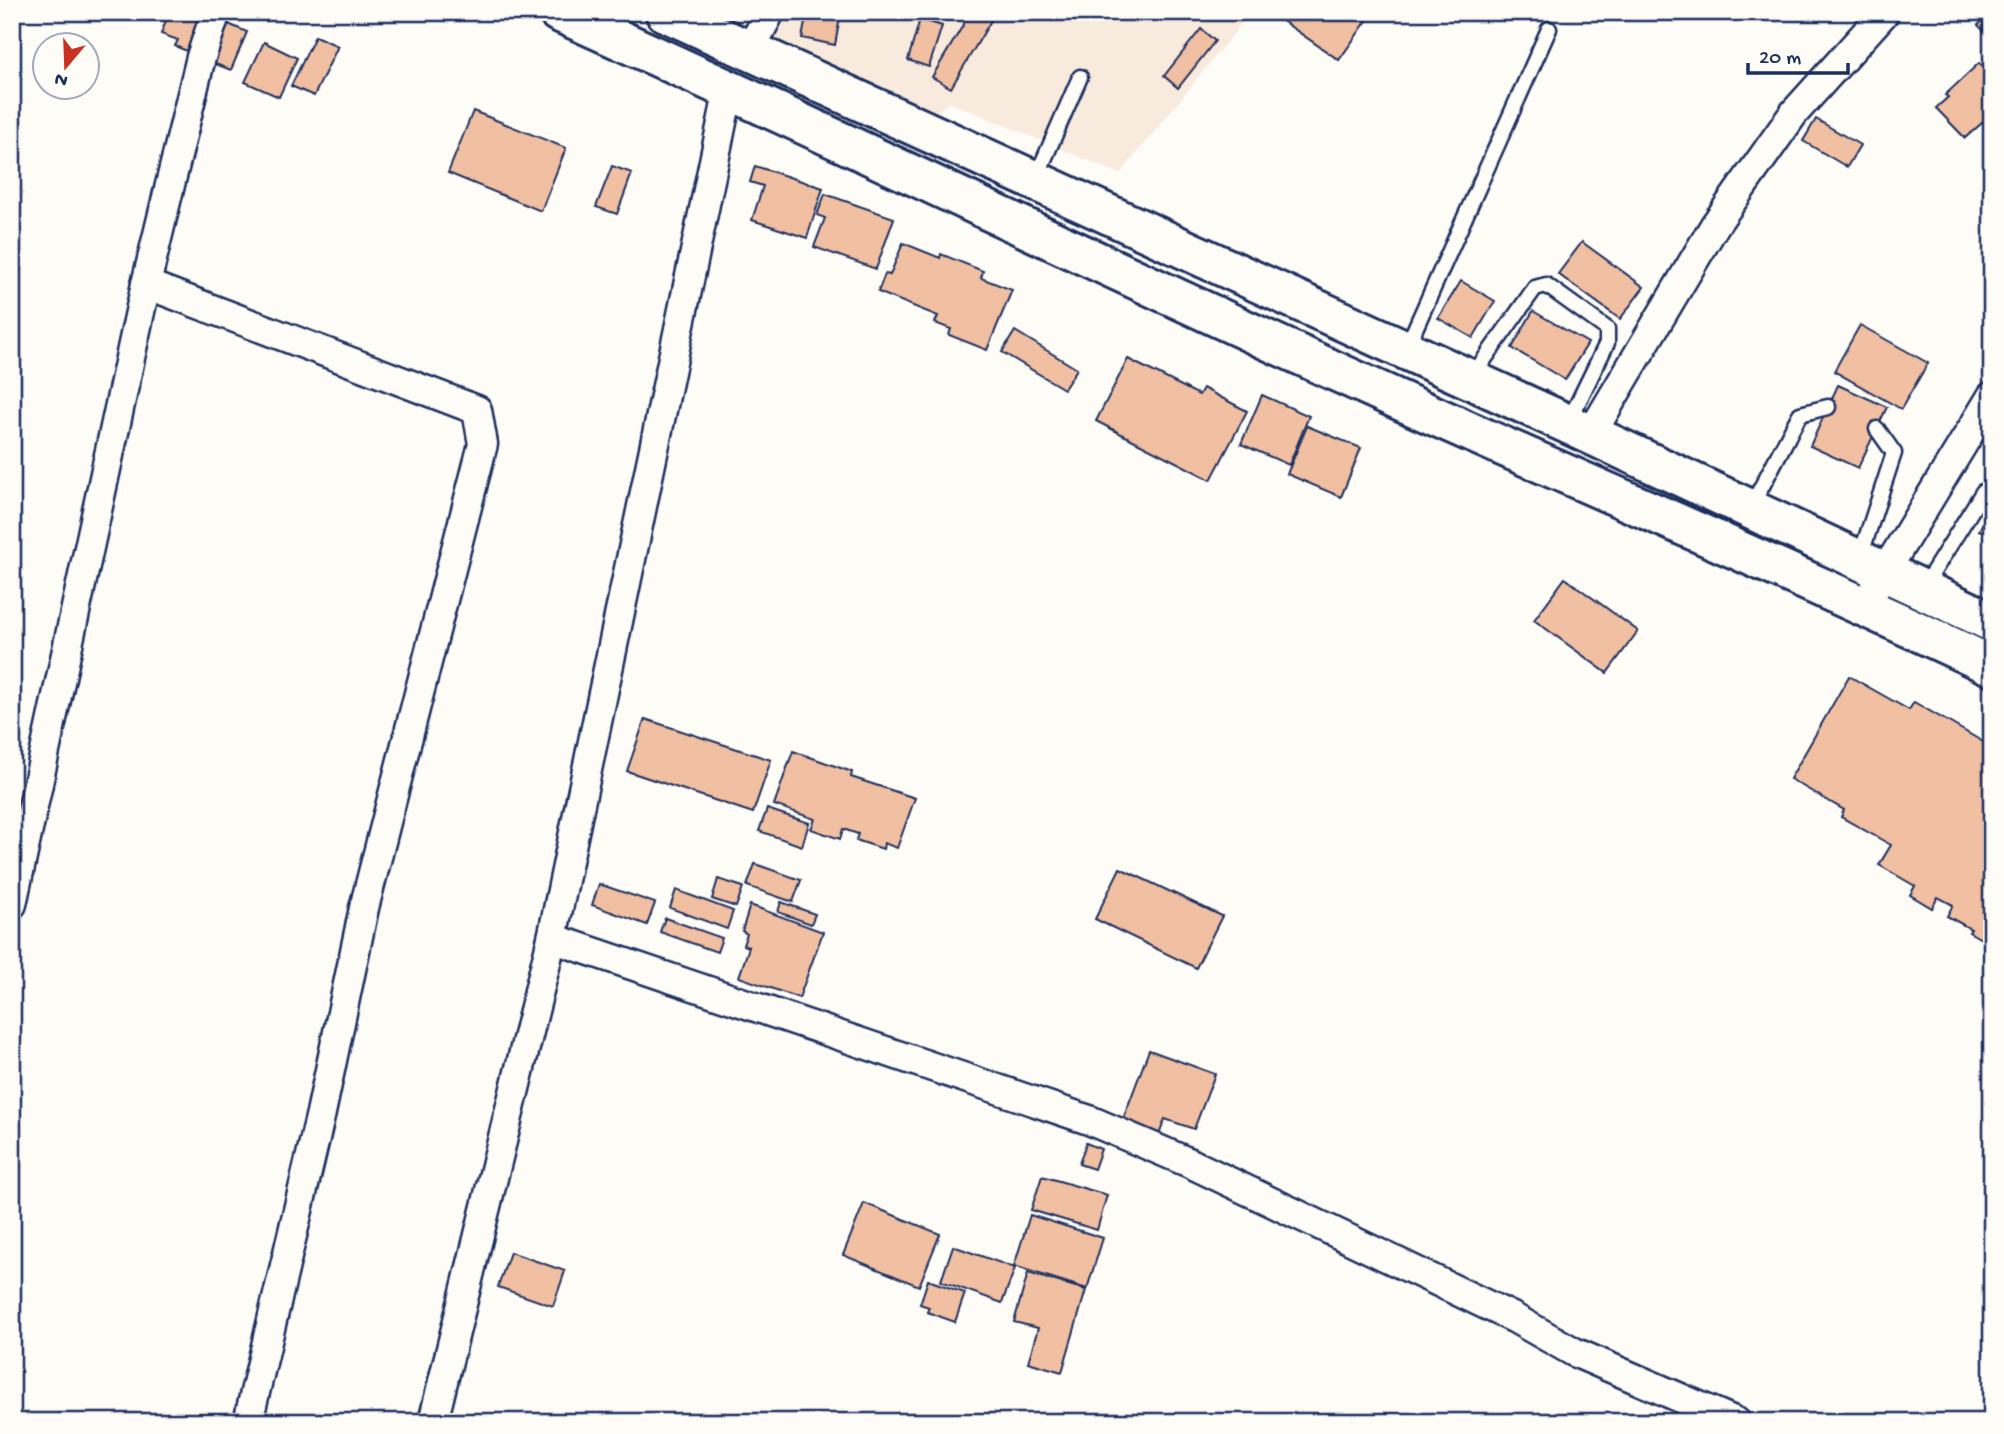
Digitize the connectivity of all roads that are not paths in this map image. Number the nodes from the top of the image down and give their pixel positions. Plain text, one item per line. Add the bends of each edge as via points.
1 (216, 12) edge
2 (558, 12) edge
3 (665, 12) edge
4 (771, 12) edge
5 (1885, 12) edge
6 (1549, 29) dead end
7 (751, 50) junction
8 (1080, 77) dead end
9 (729, 89) junction
10 (1035, 180) junction
11 (146, 284) junction
12 (1405, 350) junction
13 (1470, 379) junction
14 (1992, 396) edge
15 (1828, 407) dead end
16 (1579, 429) junction
17 (1877, 429) dead end
18 (1992, 493) edge
19 (1749, 510) junction
20 (1871, 565) junction
21 (1922, 590) junction
22 (1866, 606) junction
23 (1992, 622) edge
24 (1992, 666) edge
25 (12, 904) edge
26 (552, 938) junction
27 (248, 1422) edge
28 (433, 1422) edge
29 (1736, 1422) edge

1 - 11 street
2 - 9 main road
3 - 7 main road
4 - 7 street
5 - 16 street via 1794,113
6 - 12 lane
7 - 10 main road
8 - 10 lane
9 - 22 main road via 1397,399
9 - 26 street
10 - 12 main road
11 - 25 street
11 - 27 street via 477,410 483,444 364,908
12 - 13 main road
13 - 16 main road
13 - 16 lane via 1535,288 1546,285 1607,329 1607,343
14 - 20 street
15 - 19 lane via 1800,414
16 - 19 main road
17 - 20 lane via 1894,453
18 - 21 lane via 1983,492
19 - 20 main road
20 - 21 main road
20 - 22 street
21 - 23 main road
22 - 24 main road
26 - 28 street
26 - 29 street via 1089,1120 1190,1163 1514,1318 1574,1352

